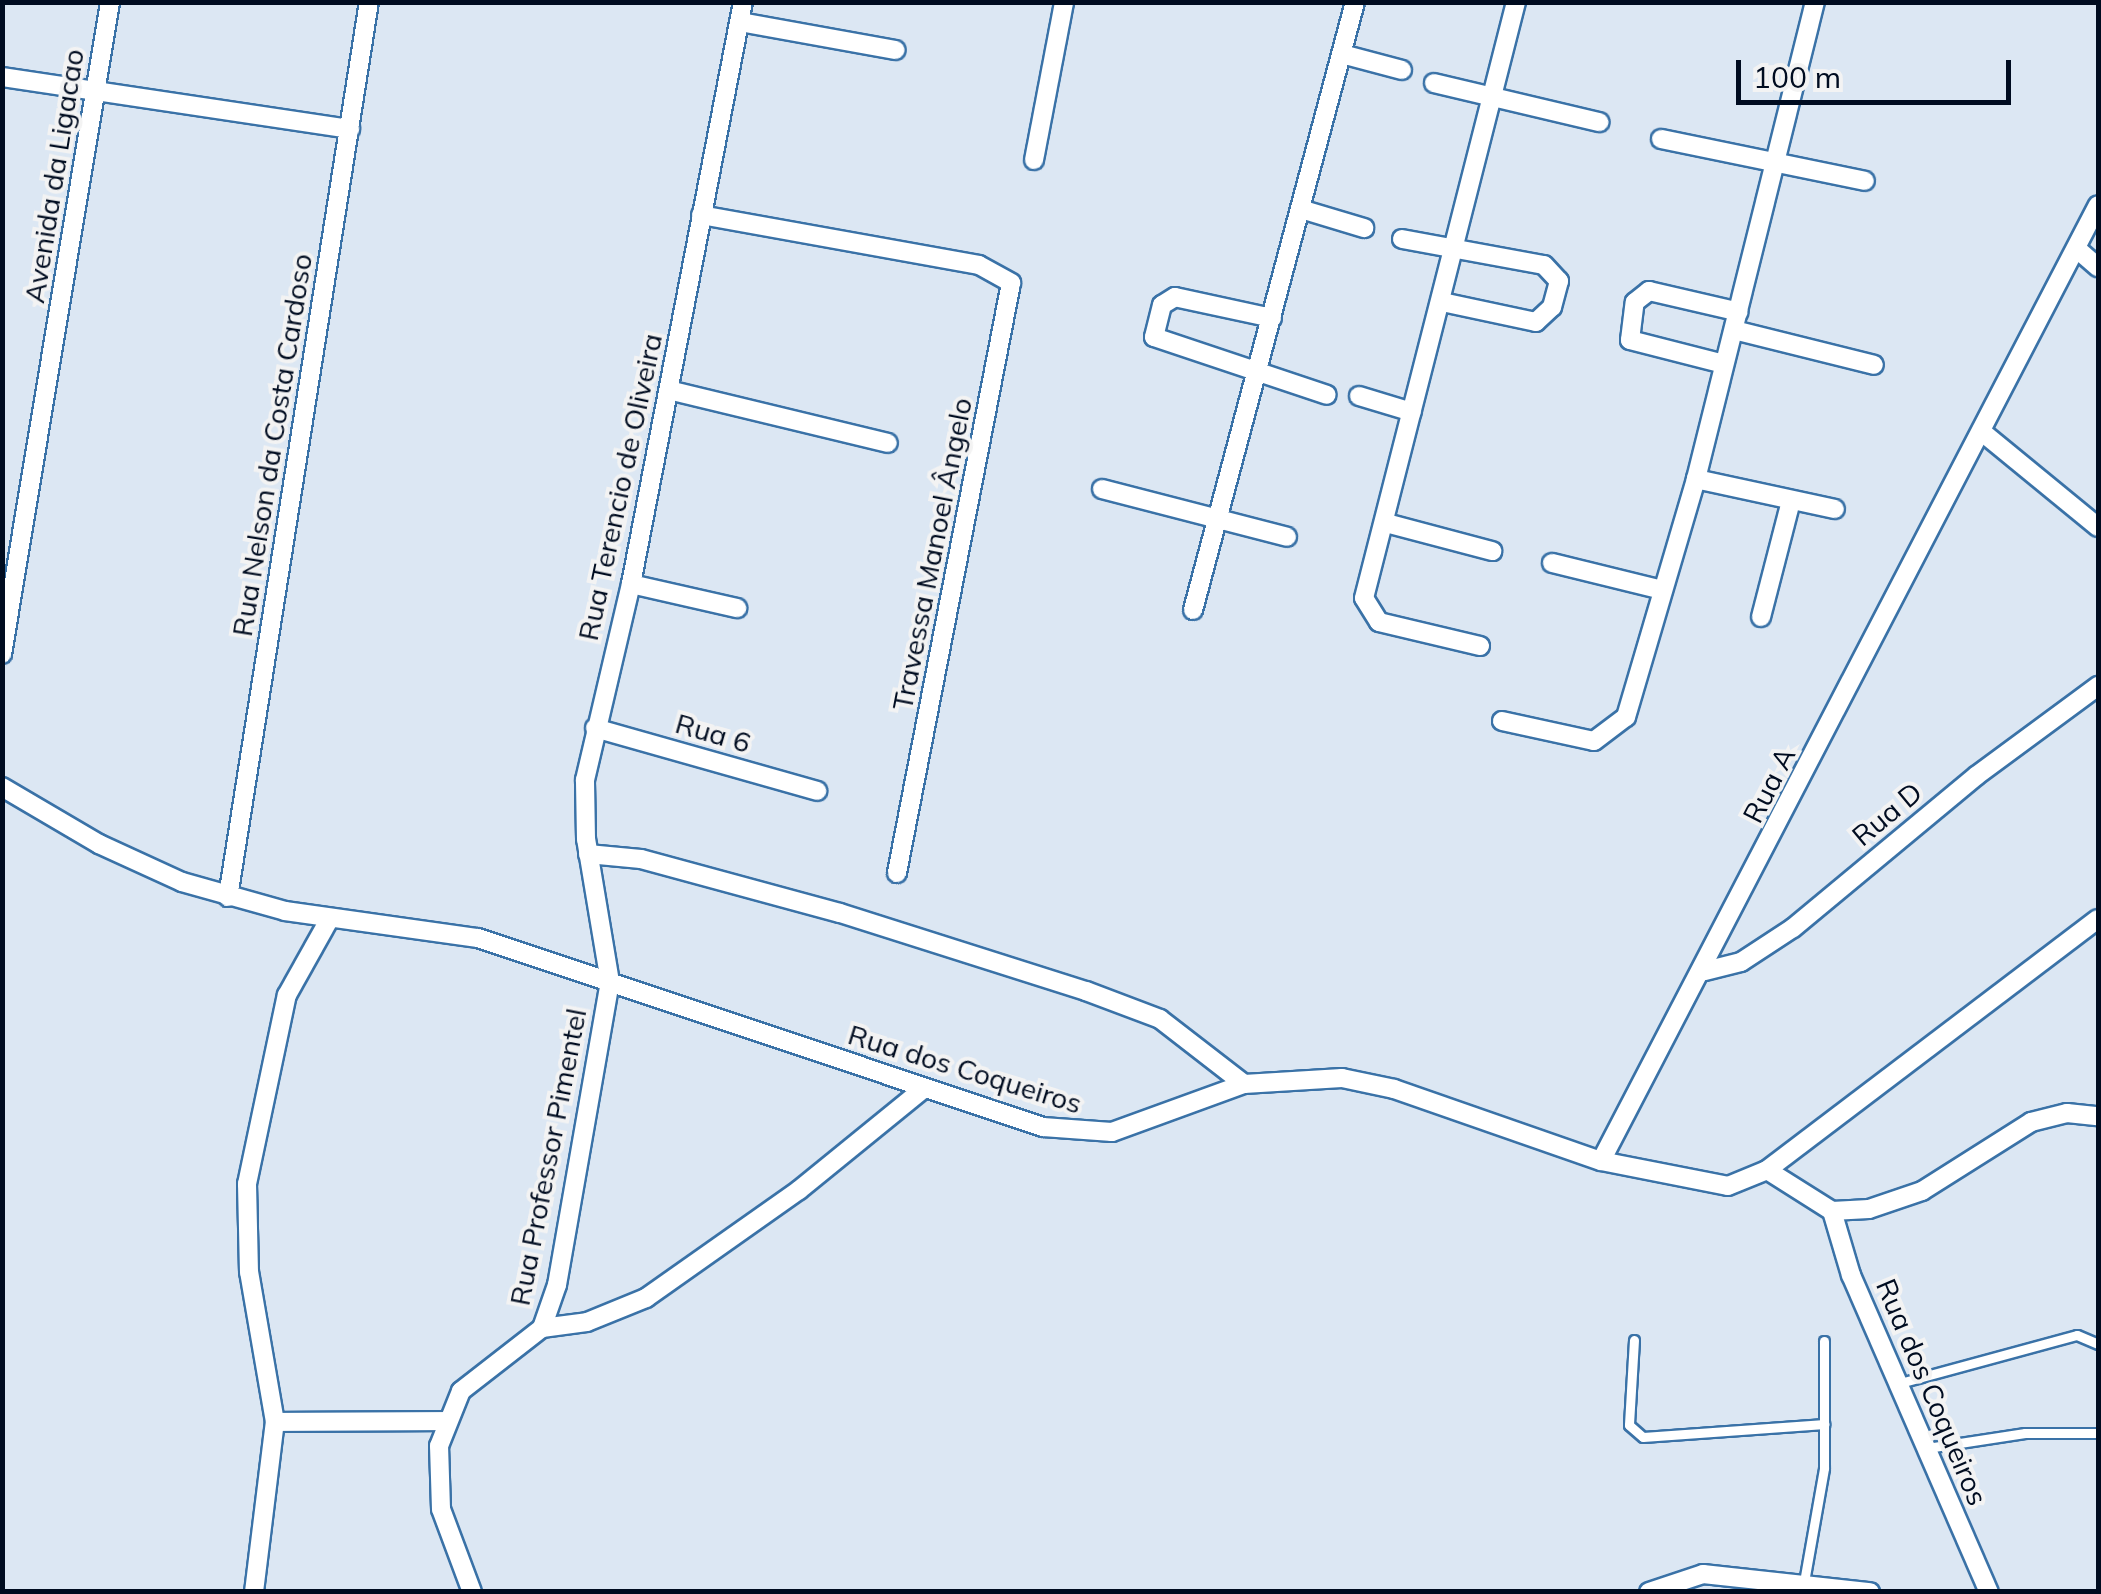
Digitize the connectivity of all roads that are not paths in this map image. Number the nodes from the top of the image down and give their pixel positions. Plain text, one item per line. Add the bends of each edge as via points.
1 (110, 2) edge
2 (369, 2) edge
3 (744, 2) edge
4 (1064, 2) edge
5 (1354, 2) edge
6 (1516, 2) edge
7 (1816, 2) edge
8 (740, 22) junction
9 (896, 50) dead end
10 (1342, 54) junction
11 (1402, 70) dead end
12 (2, 77) edge
13 (1434, 84) dead end
14 (96, 92) junction
15 (1492, 96) junction
16 (1600, 122) dead end
17 (350, 129) junction
18 (1661, 139) dead end
19 (1034, 160) dead end
20 (1771, 161) junction
21 (1865, 182) dead end
22 (2098, 205) edge
23 (1304, 210) junction
24 (701, 215) junction
25 (1364, 228) dead end
26 (1402, 240) dead end
27 (2078, 249) junction
28 (1455, 252) junction
29 (2098, 267) edge
30 (1442, 302) junction
31 (1740, 312) junction
32 (1272, 318) junction
33 (1734, 330) junction
34 (1724, 364) junction
35 (1874, 365) dead end
36 (1256, 372) junction
37 (668, 390) junction
38 (1327, 394) dead end
39 (1358, 396) dead end
40 (1412, 412) junction
41 (1982, 432) junction
42 (888, 443) dead end
43 (1696, 478) junction
44 (1102, 488) dead end
45 (1790, 501) junction
46 (1835, 509) dead end
47 (1216, 520) junction
48 (1386, 523) junction
49 (2098, 527) edge
50 (1288, 537) dead end
51 (1492, 552) dead end
52 (1552, 563) dead end
53 (631, 584) junction
54 (1663, 590) junction
55 (737, 608) dead end
56 (1193, 610) dead end
57 (1761, 617) dead end
58 (1480, 646) dead end
59 (2, 654) edge
60 (2098, 686) edge
61 (1502, 721) dead end
62 (595, 728) junction
63 (2, 786) edge
64 (817, 791) dead end
65 (588, 854) junction
66 (897, 873) dead end
67 (228, 897) junction
68 (330, 918) junction
69 (2098, 919) edge
70 (1704, 971) junction
71 (610, 982) junction
72 (1244, 1084) junction
73 (922, 1090) junction
74 (2098, 1116) edge
75 (1601, 1161) junction
76 (1767, 1170) junction
77 (1832, 1211) junction
78 (542, 1328) junction
79 (1634, 1340) dead end
80 (1824, 1341) dead end
81 (2098, 1344) edge
82 (1900, 1383) junction
83 (446, 1421) junction
84 (275, 1422) junction
85 (1825, 1424) junction
86 (2098, 1432) edge
87 (1925, 1448) junction
88 (1804, 1582) junction
89 (1730, 1584) edge
90 (254, 1592) edge
91 (472, 1592) edge
92 (1649, 1592) edge
93 (1870, 1592) edge
94 (1988, 1592) edge

1 - 14 street, Avenida da Ligacao
2 - 17 street, Rua Nelson da Costa Cardoso
3 - 8 street, Rua Terencio de Oliveira
4 - 19 street
5 - 10 street
6 - 15 street
7 - 20 street
8 - 9 street
8 - 24 street, Rua Terencio de Oliveira
10 - 11 street
10 - 23 street
12 - 14 street
13 - 15 street
14 - 17 street
14 - 59 street, Avenida da Ligacao
15 - 16 street
15 - 28 street
17 - 67 street, Rua Nelson da Costa Cardoso
18 - 20 street
20 - 21 street
20 - 31 street
22 - 27 street, Rua A
23 - 25 street
23 - 32 street
24 - 37 street, Rua Terencio de Oliveira
24 - 66 street, Travessa Manoel Ângelo via 978,265 998,271 1012,290
26 - 28 street
27 - 29 street
27 - 41 street, Rua A
28 - 30 street
28 - 30 street via 1544,266 1559,286 1536,322
30 - 40 street
31 - 33 street
31 - 34 street via 1649,290 1635,302 1630,340
32 - 36 street
32 - 36 street via 1175,296 1162,306 1154,334 1162,345
33 - 34 street
33 - 35 street
34 - 43 street
36 - 38 street
36 - 47 street
37 - 42 street
37 - 53 street, Rua Terencio de Oliveira
39 - 40 street
40 - 48 street
41 - 49 street
41 - 70 street, Rua A
43 - 45 street
43 - 54 street
44 - 47 street
45 - 46 street
45 - 57 street
47 - 50 street
47 - 56 street
48 - 51 street
48 - 58 street via 1364,598 1369,615
52 - 54 street
53 - 55 street
53 - 62 street, Rua Terencio de Oliveira
54 - 61 street via 1626,716 1608,736 1594,741
60 - 70 street, Rua D via 1976,776 1792,928 1740,962
62 - 64 street, Rua 6
62 - 65 street, Rua Terencio de Oliveira via 583,804
63 - 67 street, Rua dos Coqueiros via 130,861
65 - 71 street, Rua Terencio de Oliveira
65 - 72 street via 687,871 1086,991 1160,1019
67 - 68 street, Rua dos Coqueiros
68 - 71 street, Rua dos Coqueiros via 478,938
68 - 84 street via 287,994 247,1184 246,1242
69 - 76 street, Rua dos Coqueiros
70 - 75 street, Rua A
71 - 73 street, Rua dos Coqueiros
71 - 78 street, Rua Professor Pimentel via 557,1285
72 - 73 street, Rua dos Coqueiros via 1152,1121 1083,1134
72 - 75 street, Rua dos Coqueiros via 1301,1076 1394,1089
73 - 78 street via 800,1190 646,1298 587,1322
74 - 77 street via 2031,1122 1922,1191 1869,1209
75 - 76 street, Rua dos Coqueiros via 1728,1186
76 - 77 street
77 - 82 street, Rua dos Coqueiros
78 - 83 street, Rua Professor Pimentel via 473,1380
79 - 85 lane via 1629,1425 1643,1438
80 - 85 lane
81 - 82 lane via 2076,1335
82 - 87 street, Rua dos Coqueiros
83 - 84 street
83 - 91 street, Rua Professor Pimentel via 436,1485
84 - 90 street
85 - 88 lane
86 - 87 lane via 2024,1433
87 - 94 street, Rua dos Coqueiros
88 - 89 street
88 - 93 street
89 - 92 street via 1693,1575

